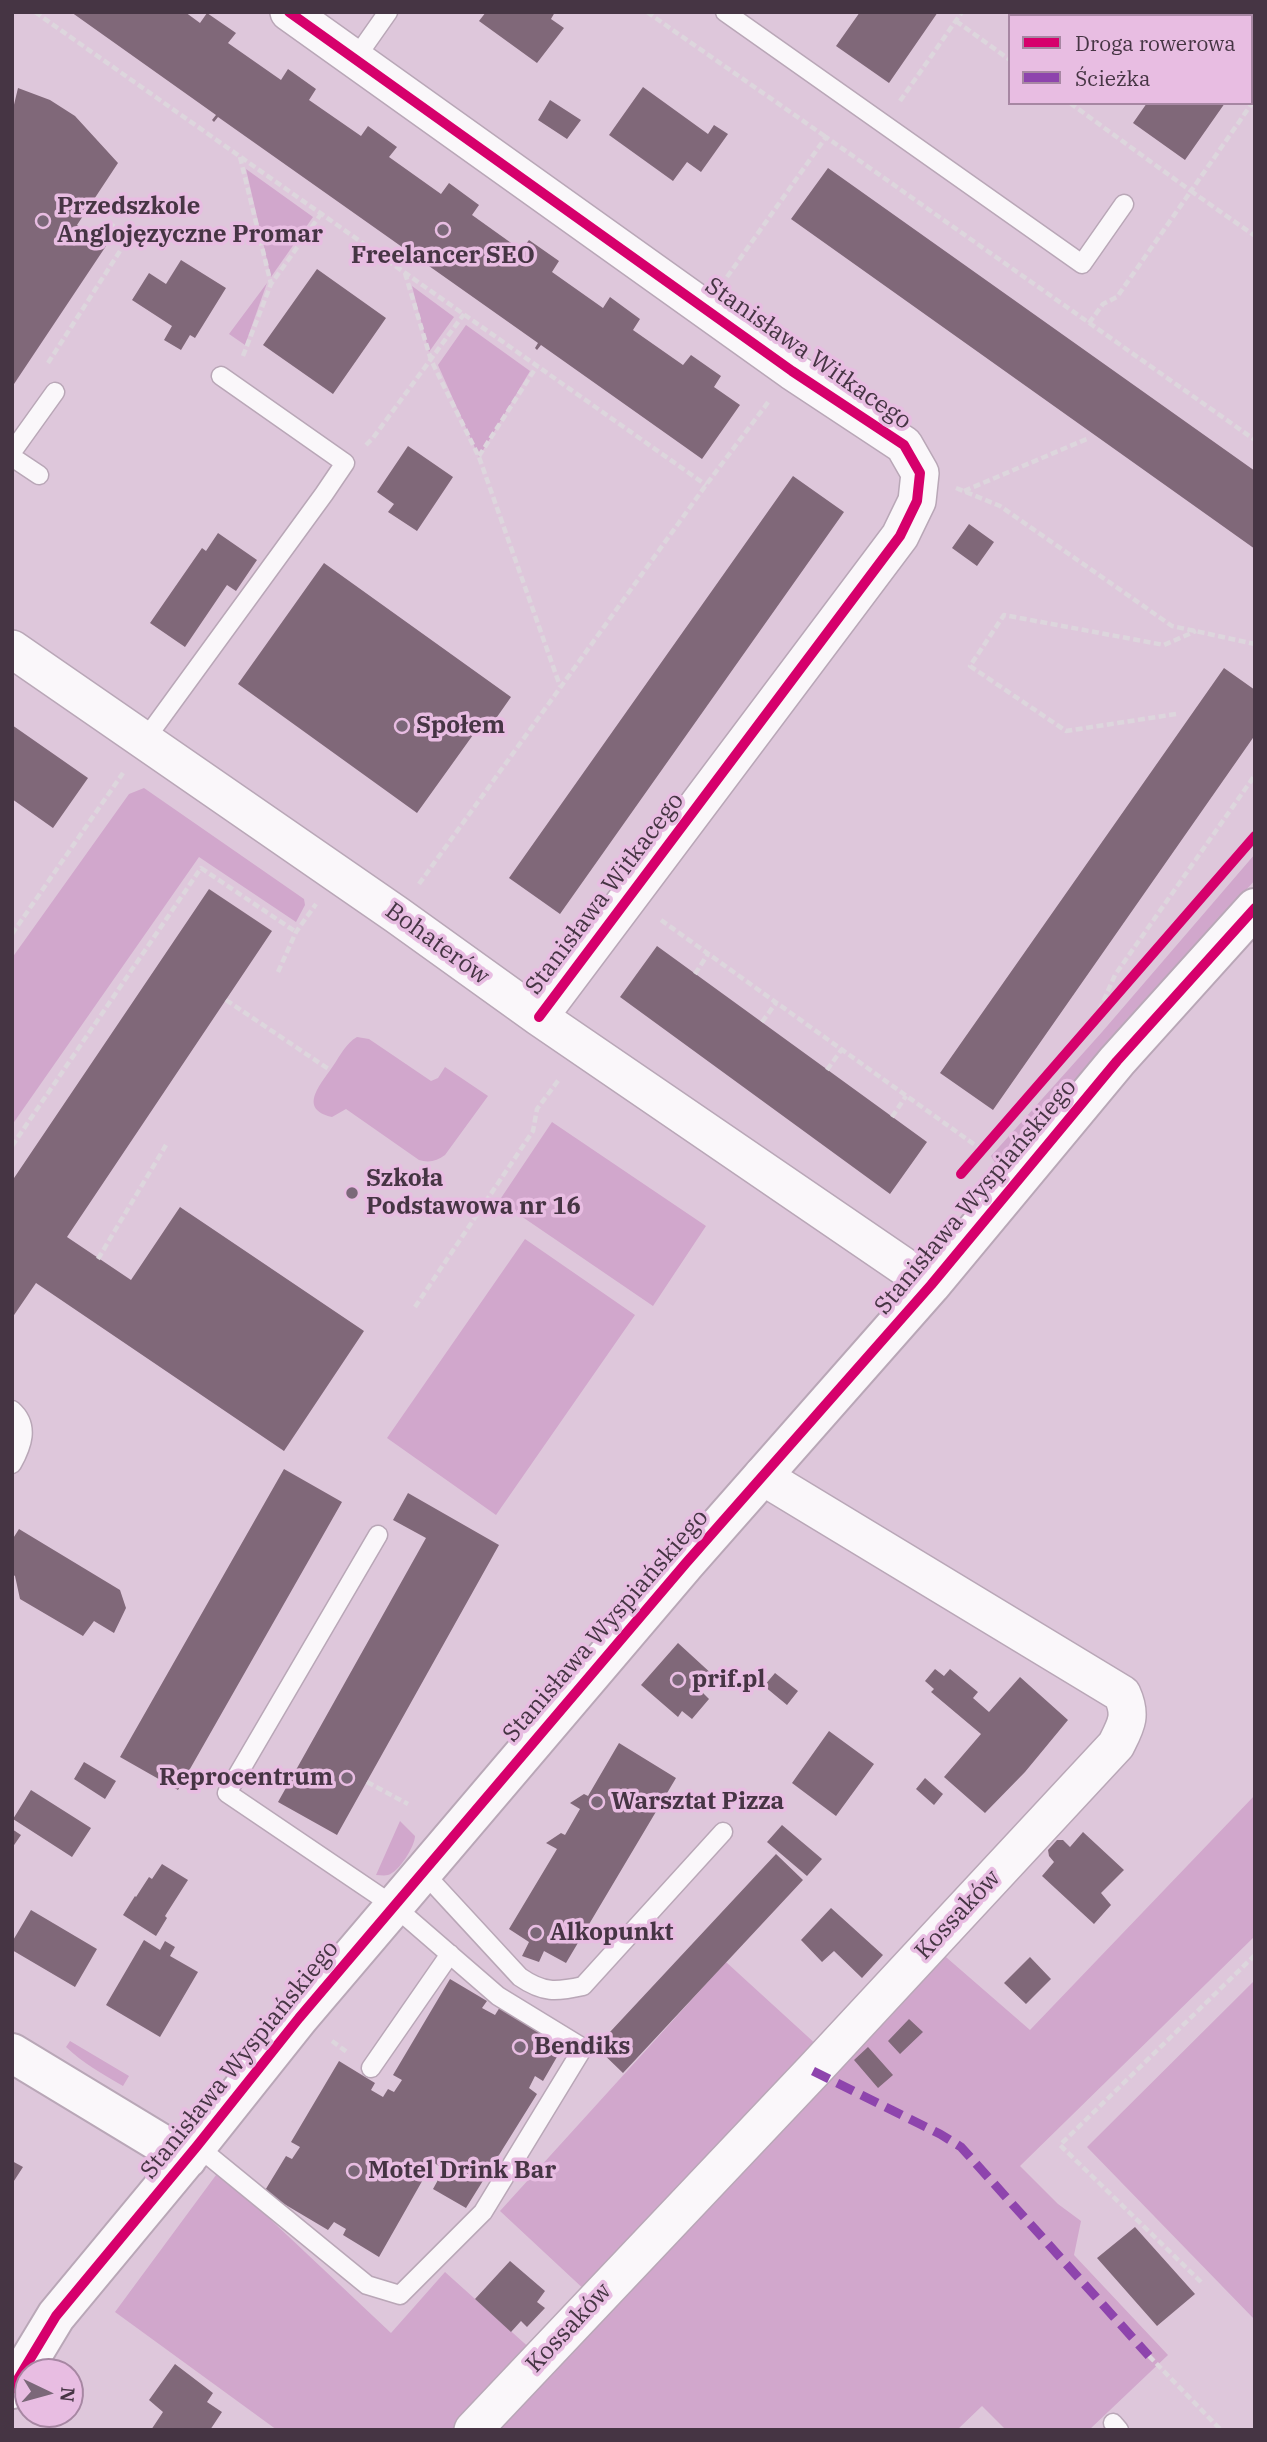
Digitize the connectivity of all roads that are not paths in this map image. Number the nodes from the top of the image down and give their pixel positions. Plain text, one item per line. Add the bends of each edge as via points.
1 (289, 12) edge
2 (388, 12) edge
3 (725, 12) edge
4 (355, 59) junction
5 (1124, 204) dead end
6 (227, 380) road end
7 (55, 391) dead end
8 (12, 455) edge
9 (39, 475) dead end
10 (12, 649) edge
11 (135, 754) junction
12 (1255, 908) edge
13 (539, 1017) junction
14 (931, 1286) junction
15 (12, 1410) edge
16 (12, 1464) edge
17 (762, 1476) junction
18 (378, 1535) dead end
19 (723, 1832) dead end
20 (423, 1872) junction
21 (394, 1906) junction
22 (450, 1954) junction
23 (12, 2053) edge
24 (371, 2068) dead end
25 (192, 2152) junction
26 (12, 2389) edge
27 (473, 2430) edge

1 - 4 street, Stanisława Witkacego
2 - 4 lane
3 - 5 lane via 1082,264
4 - 13 street, Stanisława Witkacego via 904,445 920,473 917,501 900,536
6 - 11 lane via 345,463
7 - 8 lane
8 - 9 lane
10 - 11 street, Bohaterów
11 - 13 street, Bohaterów via 397,915
12 - 14 street, Stanisława Wyspiańskiego via 1117,1061
13 - 14 street, Bohaterów
14 - 17 street, Stanisława Wyspiańskiego
15 - 16 lane via 19,1416 24,1437
17 - 20 street, Stanisława Wyspiańskiego
17 - 27 street, Kossaków via 1122,1695 1129,1709 1126,1724 1116,1745
18 - 21 lane via 227,1793
19 - 20 lane via 583,1986 562,1991 538,1989 520,1977
20 - 21 street, Stanisława Wyspiańskiego
21 - 22 lane
21 - 25 street, Stanisława Wyspiańskiego
22 - 24 lane
22 - 25 lane via 498,1996 583,2048 483,2212 400,2295 367,2285
23 - 25 street
25 - 26 street, Stanisława Wyspiańskiego via 56,2316

